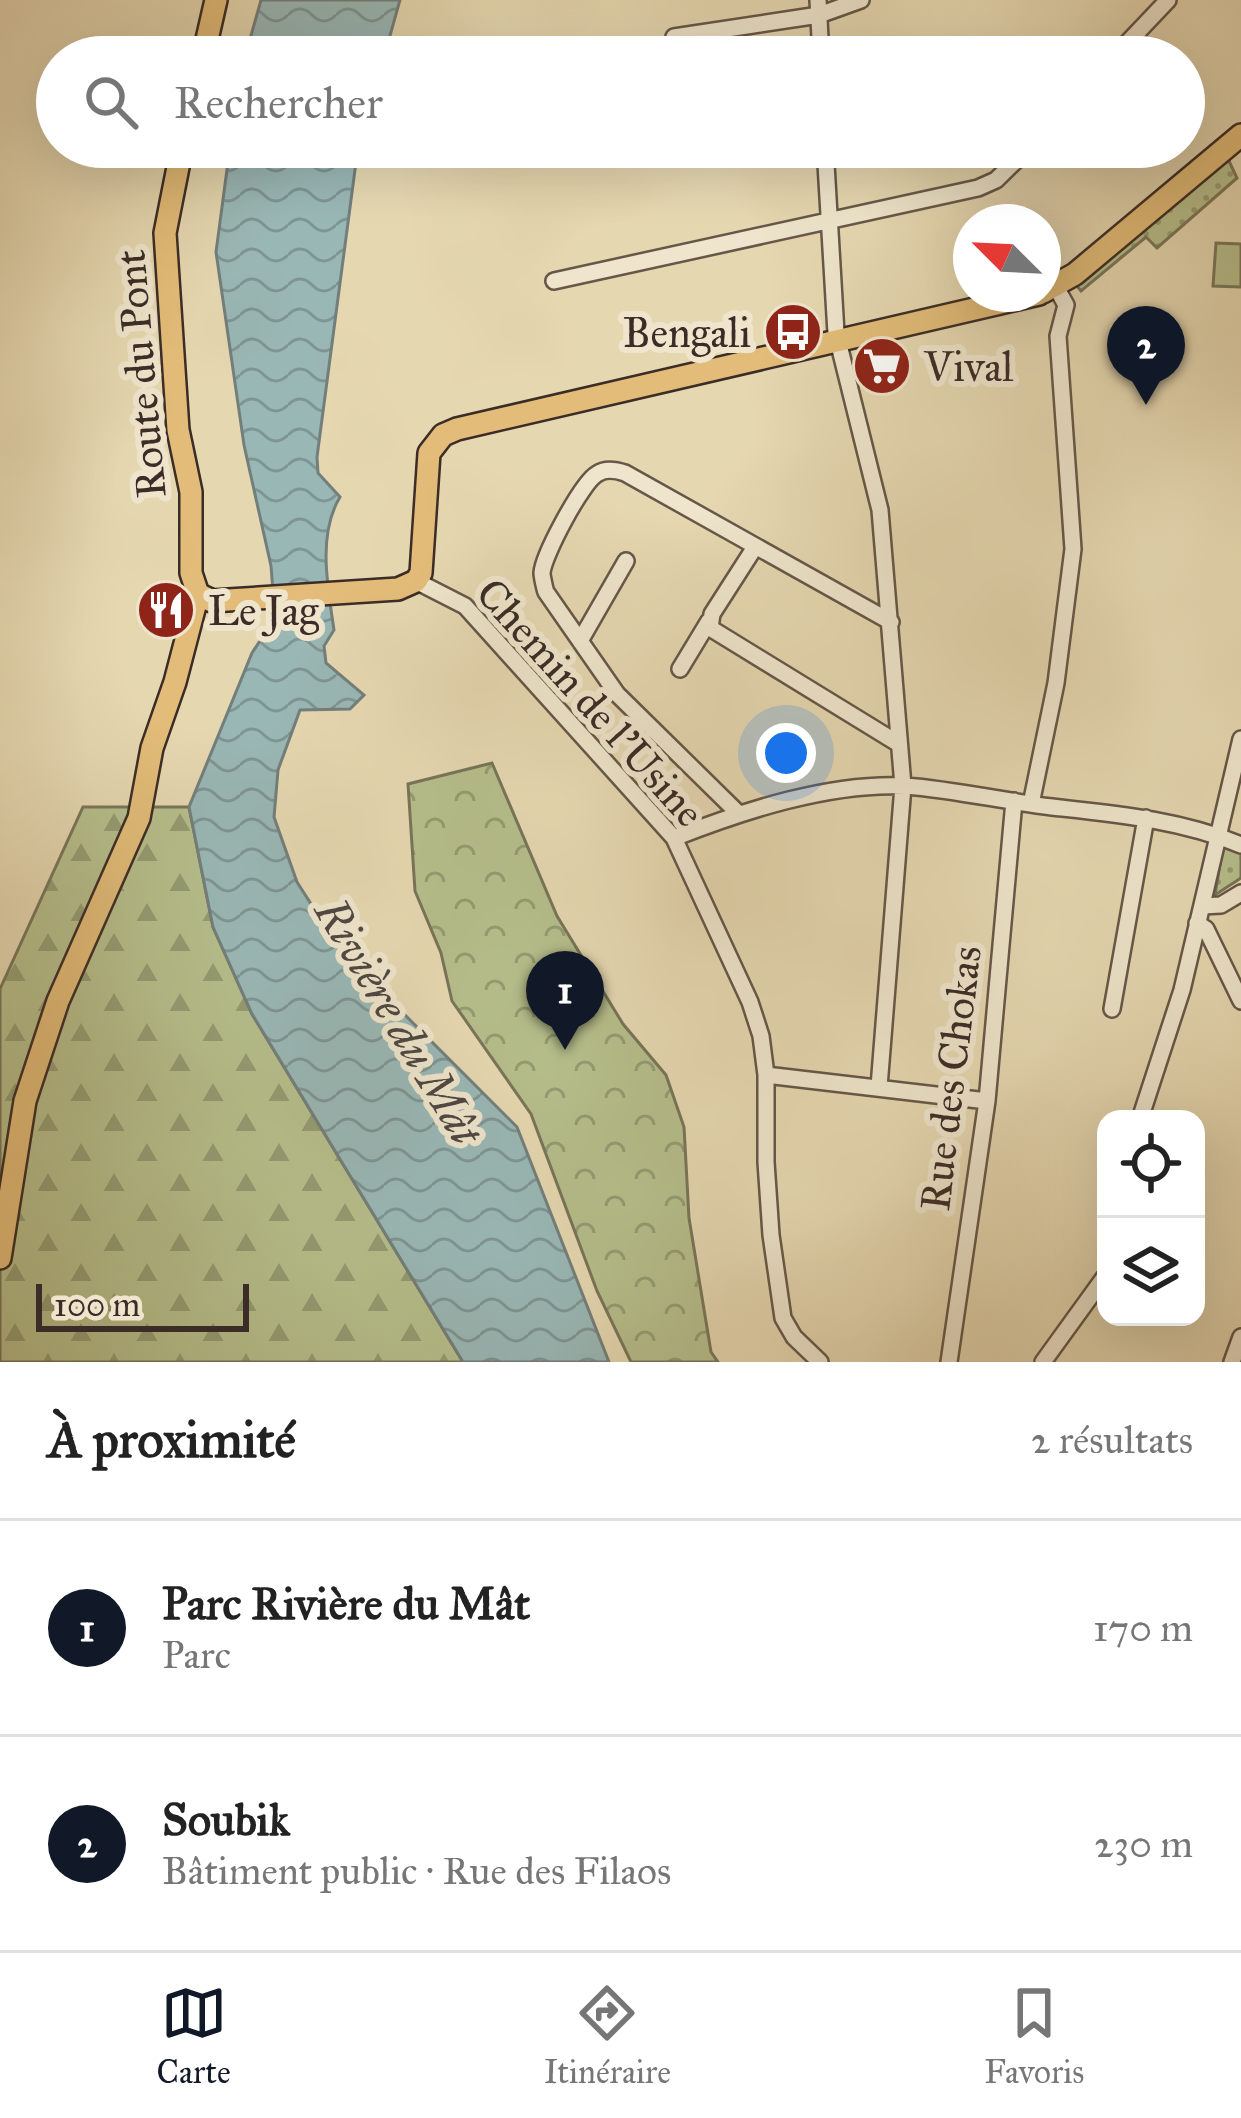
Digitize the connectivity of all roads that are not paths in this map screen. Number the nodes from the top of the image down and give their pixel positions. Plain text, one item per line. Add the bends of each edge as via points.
1 (216, 0) edge
2 (861, 0) edge
3 (1168, 0) edge
4 (818, 8) edge
5 (208, 36) edge
6 (679, 36) edge
7 (1134, 36) edge
8 (1241, 135) edge
9 (1205, 164) edge
10 (178, 168) edge
11 (826, 168) edge
12 (1008, 168) edge
13 (1200, 168) edge
14 (829, 222) junction
15 (1061, 279) edge
16 (554, 281) dead end
17 (1061, 302) edge
18 (958, 312) edge
19 (837, 341) junction
20 (755, 547) junction
21 (626, 561) dead end
22 (416, 581) junction
23 (205, 597) junction
24 (709, 621) junction
25 (891, 622) junction
26 (580, 641) junction
27 (680, 670) dead end
28 (1241, 739) edge
29 (899, 744) junction
30 (903, 786) junction
31 (1023, 803) junction
32 (738, 813) junction
33 (1146, 818) junction
34 (1218, 835) junction
35 (674, 838) junction
36 (1241, 845) edge
37 (1241, 892) edge
38 (1200, 914) junction
39 (1233, 969) edge
40 (1241, 1001) edge
41 (1112, 1009) dead end
42 (766, 1075) junction
43 (879, 1087) junction
44 (987, 1101) junction
45 (1143, 1110) edge
46 (0, 1258) edge
47 (1097, 1287) edge
48 (1241, 1337) edge
49 (820, 1362) edge
50 (950, 1362) edge
51 (1043, 1362) edge
52 (1232, 1362) edge

1 - 5 main road
2 - 4 street
3 - 7 street
4 - 6 street
8 - 9 main road
10 - 23 main road, Route du Pont via 165,233 191,492 191,573
11 - 14 street
12 - 14 street via 978,188
13 - 15 main road
14 - 16 street
14 - 19 street
17 - 31 street, Rue des Chokas via 1073,549 1062,646
18 - 19 main road
19 - 22 main road via 443,435 429,453
19 - 25 street via 880,510
20 - 24 street
20 - 25 street
20 - 26 street via 625,472 597,473 542,574
21 - 26 street
22 - 23 main road via 381,590
22 - 35 street, Chemin de l'Usine via 465,606
23 - 46 main road via 152,748 139,818 58,1001 25,1101
24 - 27 street
24 - 29 street via 715,634
25 - 29 street
26 - 32 street via 617,694
28 - 34 street
29 - 30 street
30 - 31 street
30 - 32 street via 809,795
30 - 43 street
31 - 33 street
31 - 44 street, Rue des Chokas
32 - 35 street
33 - 34 street
33 - 41 street
34 - 36 street
34 - 38 street
35 - 42 street, Chemin de l'Usine via 750,1002
37 - 38 street
38 - 39 street
38 - 45 street
39 - 40 street
42 - 43 street
42 - 49 street, Chemin de l'Usine via 766,1162 783,1318
43 - 44 street
44 - 50 street, Rue des Chokas
47 - 51 street
48 - 52 street

